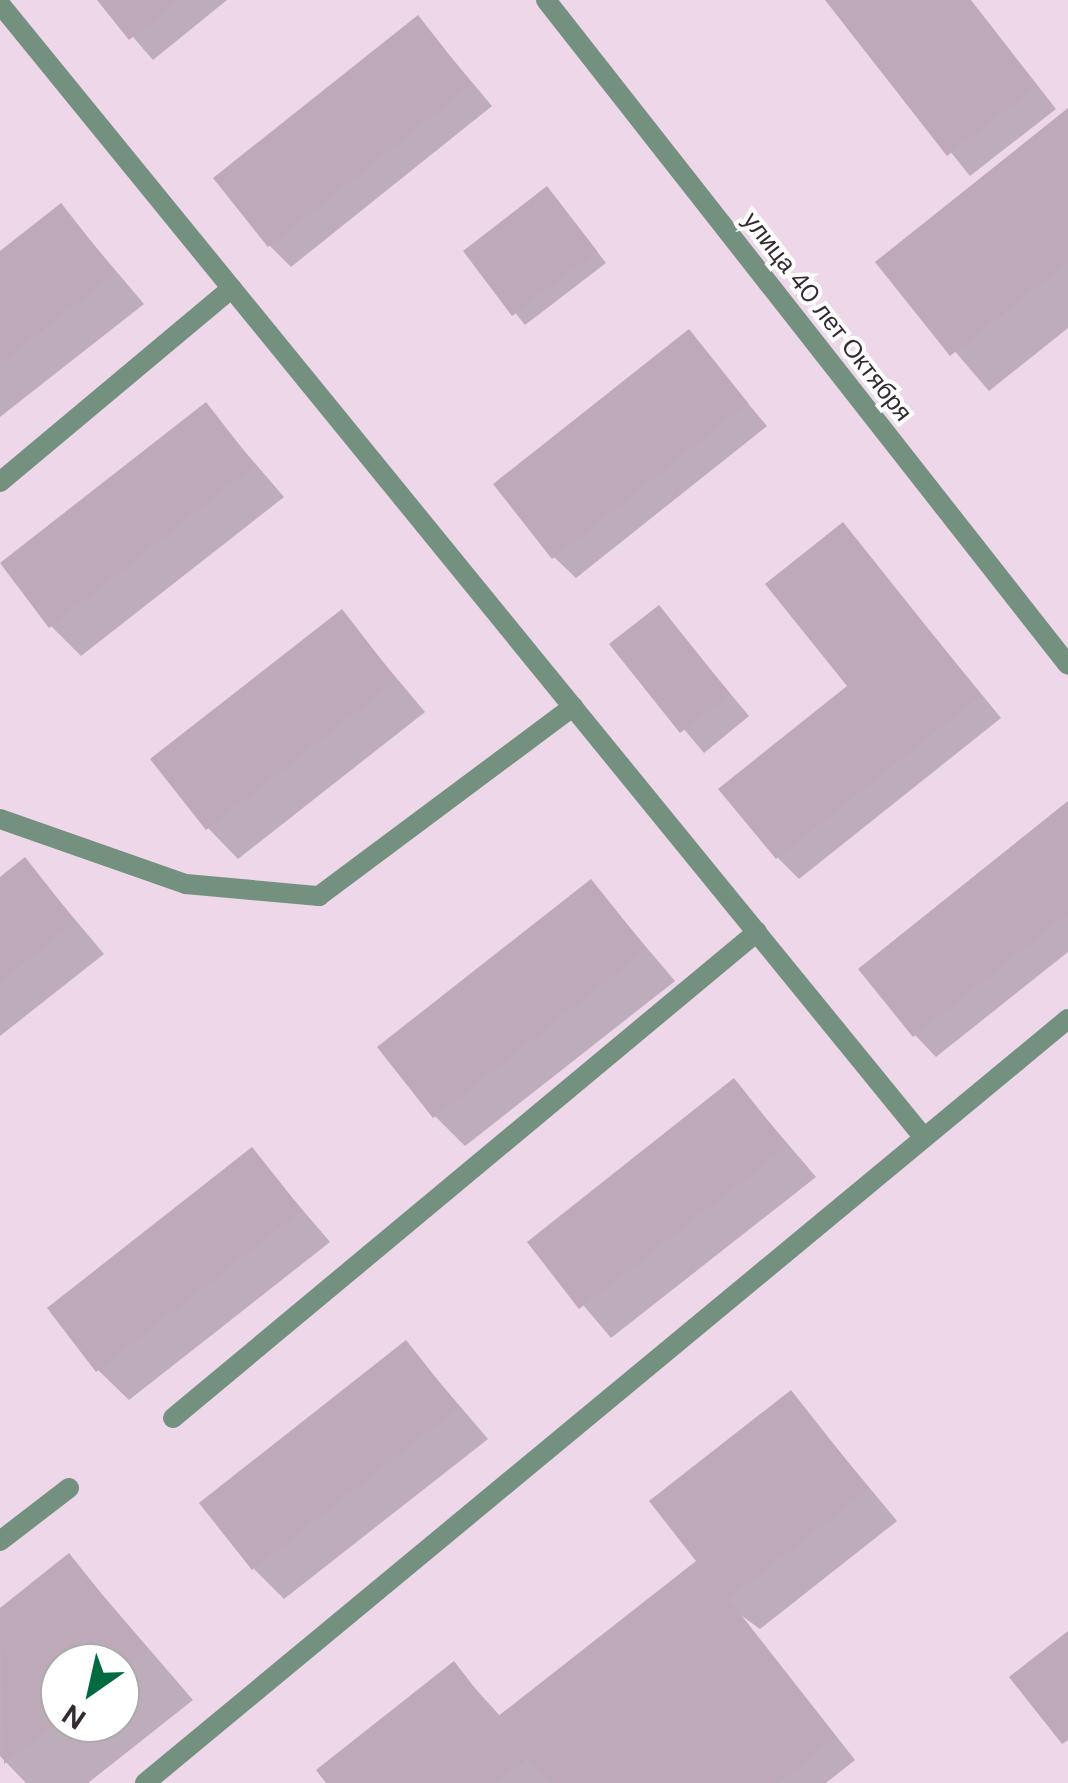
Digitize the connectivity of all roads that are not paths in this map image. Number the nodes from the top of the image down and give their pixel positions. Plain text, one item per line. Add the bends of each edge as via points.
1 (546, 0) edge
2 (0, 4) edge
3 (232, 288) junction
4 (0, 482) edge
5 (1068, 665) edge
6 (573, 707) junction
7 (0, 819) edge
8 (757, 932) junction
9 (1068, 1019) edge
10 (920, 1133) junction
11 (172, 1418) dead end
12 (69, 1488) dead end
13 (0, 1541) edge
14 (145, 1783) edge

1 - 5 street, улица 40 лет Октября
2 - 3 street
3 - 4 street
3 - 6 street
6 - 7 street via 320,896 186,884
6 - 8 street
8 - 10 street
8 - 11 street
9 - 10 street
10 - 14 street
12 - 13 street

